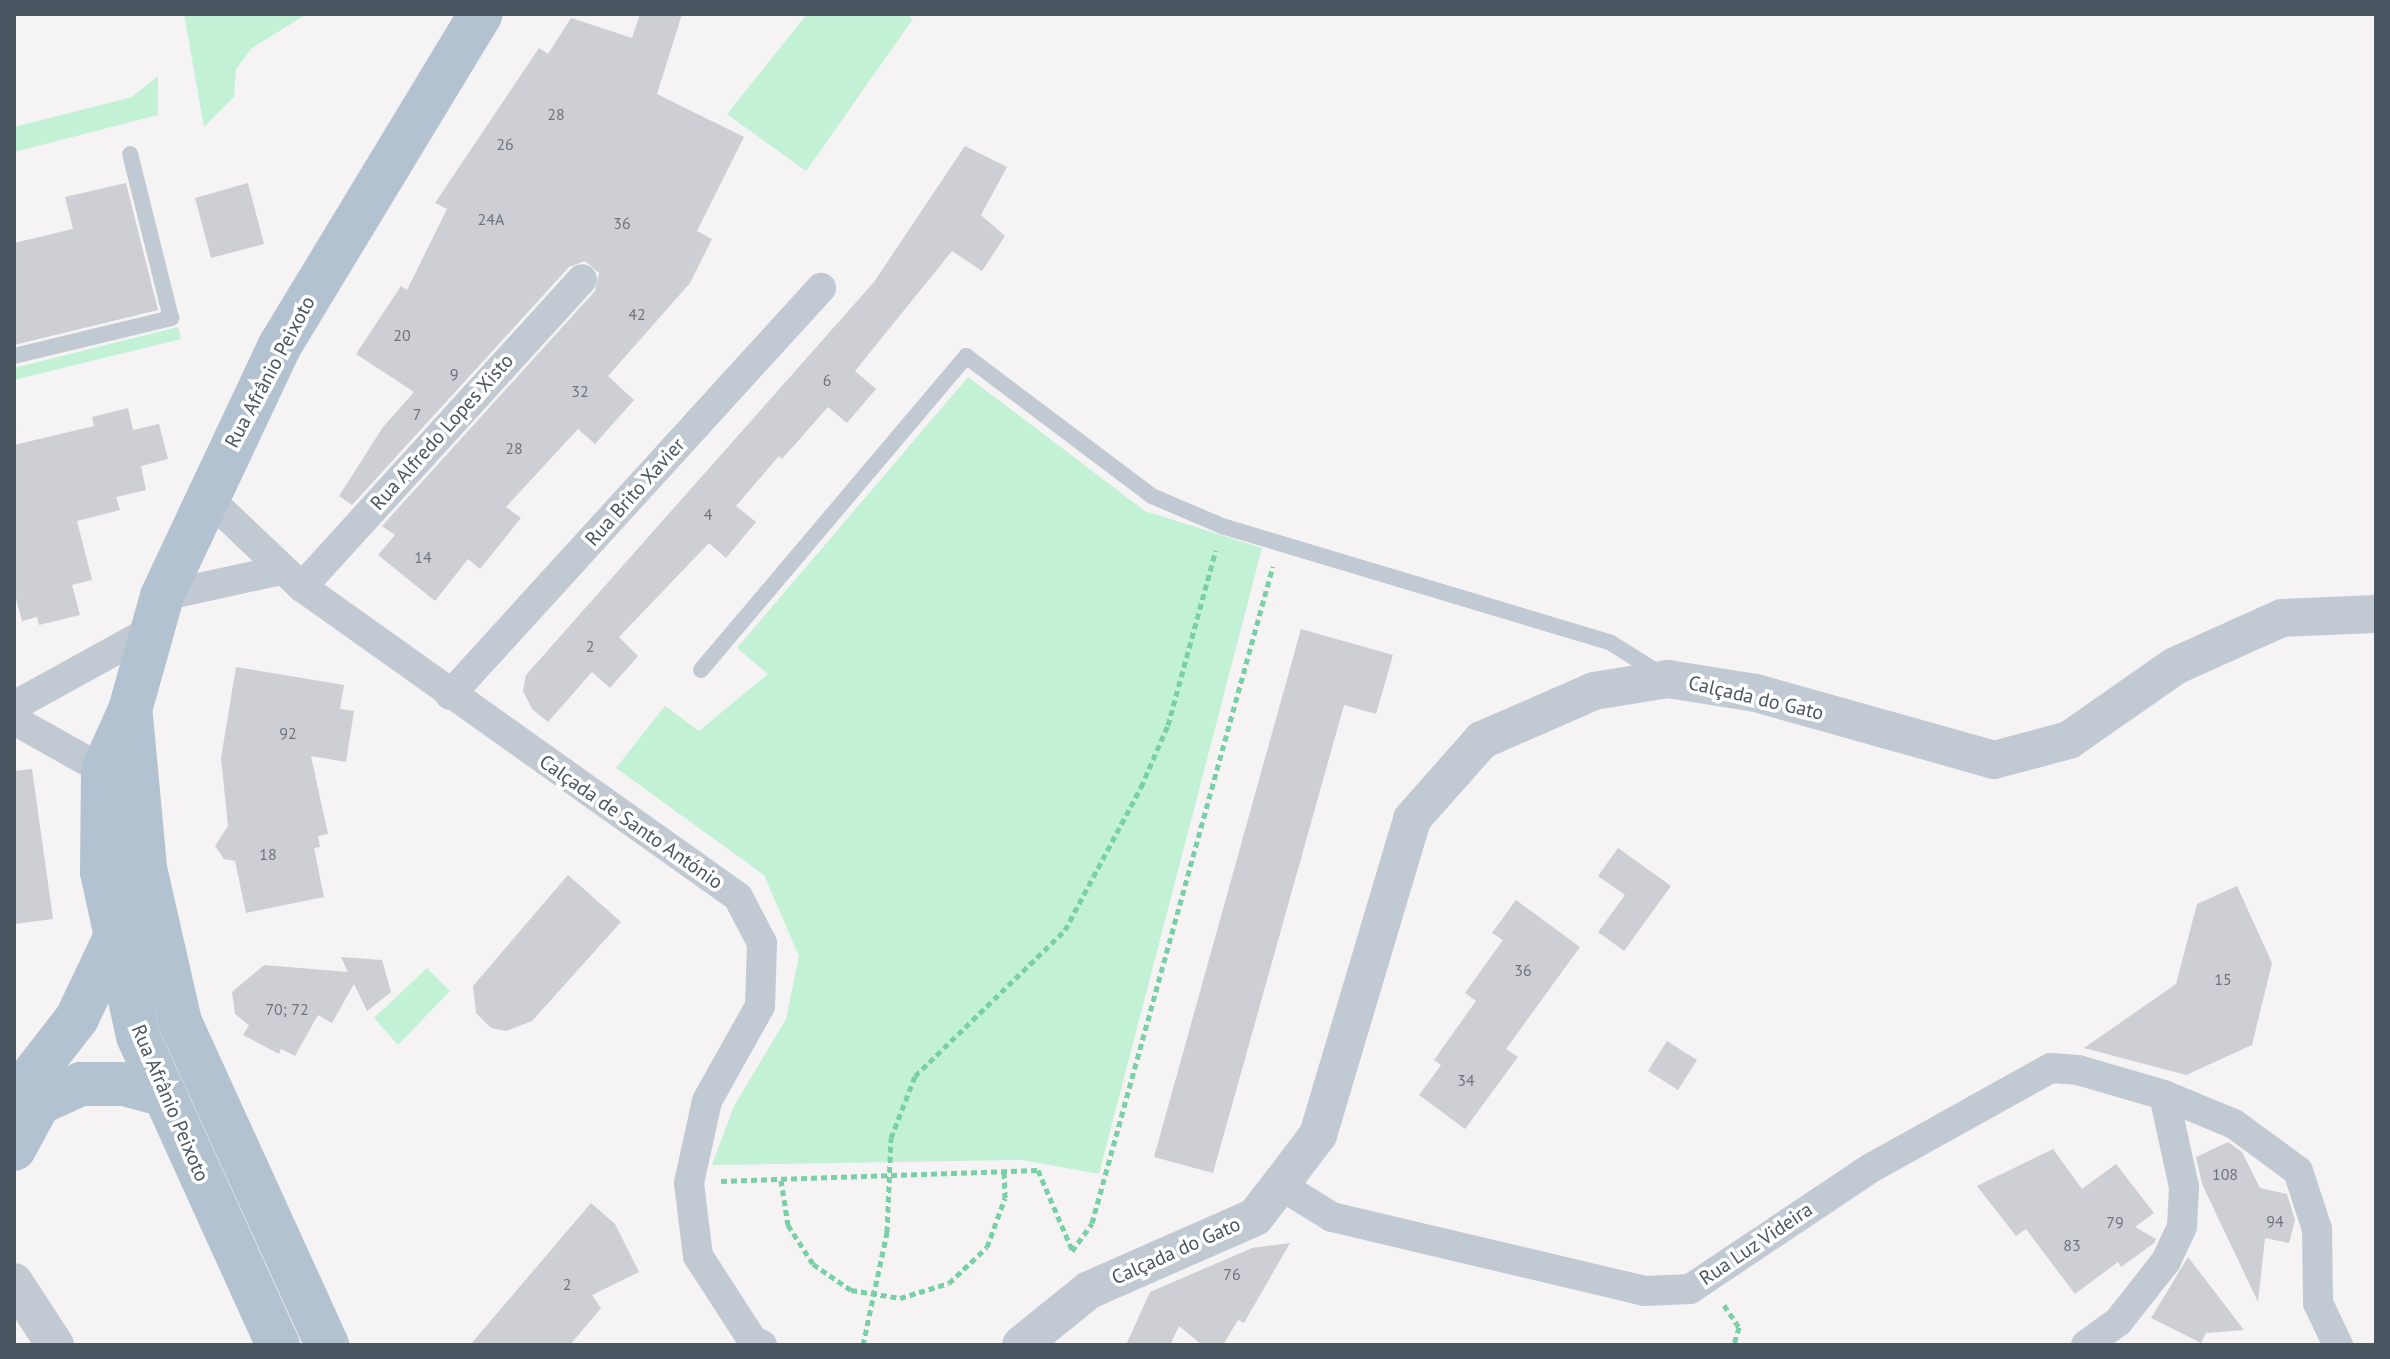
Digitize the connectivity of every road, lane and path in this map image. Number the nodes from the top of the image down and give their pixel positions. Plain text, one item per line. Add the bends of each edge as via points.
1 (481, 14) edge
2 (130, 154) dead end
3 (582, 279) dead end
4 (821, 288) dead end
5 (14, 356) edge
6 (206, 496) junction
7 (1222, 526) junction
8 (1279, 543) junction
9 (292, 578) junction
10 (155, 614) junction
11 (2376, 614) edge
12 (701, 670) dead end
13 (1668, 679) junction
14 (450, 695) junction
15 (14, 706) edge
16 (130, 710) junction
17 (14, 720) edge
18 (103, 770) junction
19 (113, 942) junction
20 (165, 1095) junction
21 (2164, 1095) junction
22 (14, 1099) edge
23 (14, 1149) edge
24 (1004, 1172) junction
25 (892, 1178) junction
26 (781, 1180) junction
27 (725, 1181) dead end
28 (1280, 1185) junction
29 (1072, 1251) junction
30 (1712, 1274) junction
31 (14, 1282) edge
32 (1089, 1290) junction
33 (874, 1296) junction
34 (55, 1345) edge
35 (278, 1345) edge
36 (327, 1345) edge
37 (762, 1345) edge
38 (863, 1345) edge
39 (1021, 1345) edge
40 (1734, 1345) edge
41 (2086, 1345) edge
42 (2338, 1345) edge

1 - 6 main road, Rua Afrânio Peixoto via 279,347
2 - 5 lane via 171,318
3 - 9 street, Rua Alfredo Lopes Xisto
4 - 14 street, Rua Brito Xavier
6 - 9 street, Calçada de Santo António
6 - 10 main road, Rua Afrânio Peixoto
7 - 8 lane
7 - 12 lane via 1152,496 966,356
7 - 25 path via 1168,725 1141,787 1065,930 915,1076 891,1138
8 - 13 lane via 1611,643
8 - 29 path via 1092,1223
9 - 10 street
9 - 14 street, Calçada de Santo António
10 - 15 street
10 - 16 main road, Rua Afrânio Peixoto
11 - 13 street, Calçada do Gato via 2282,618 2175,666 2069,740 1994,760 1756,693
13 - 28 street, Calçada do Gato via 1594,691 1482,740 1412,819 1318,1135
14 - 37 street, Calçada de Santo António via 738,897 762,943 760,1006 707,1101 689,1183 698,1256 753,1341
16 - 18 main road, Rua Afrânio Peixoto
16 - 36 main road, Rua Afrânio Peixoto via 145,868 180,1022
17 - 18 street
18 - 19 main road, Rua Afrânio Peixoto via 102,872
19 - 20 main road, Rua Afrânio Peixoto via 138,1036
19 - 22 main road via 77,1018
20 - 23 main road via 124,1084 81,1084 39,1103
20 - 35 main road, Rua Afrânio Peixoto
21 - 30 street, Rua Luz Videira via 2078,1070 2051,1068 1871,1168
21 - 41 street via 2184,1187 2182,1226 2166,1261 2118,1322
21 - 42 street, Rua Luz Videira via 2234,1124 2298,1171 2317,1229 2318,1303
24 - 25 path
24 - 29 path via 1038,1170
24 - 33 path via 999,1224 970,1267 925,1294
25 - 26 path
25 - 33 path
26 - 27 path
26 - 33 path via 788,1225 813,1264 851,1290
28 - 30 street, Rua Luz Videira via 1332,1217 1645,1291 1690,1289
28 - 32 street, Calçada do Gato via 1255,1217
29 - 32 path
30 - 40 path via 1719,1297 1739,1327
31 - 34 street
32 - 39 street, Calçada do Gato
33 - 38 path

